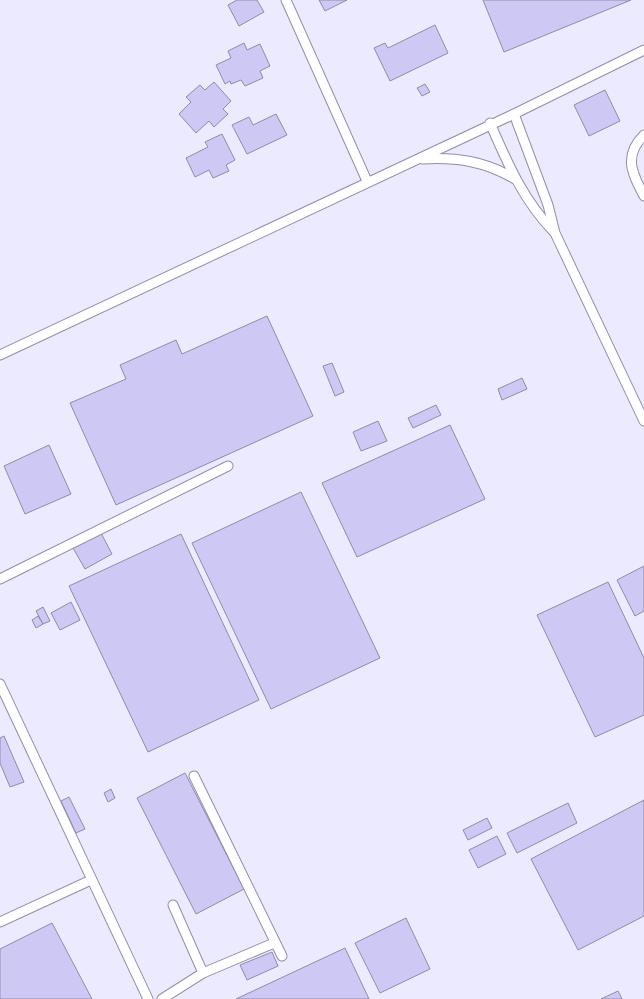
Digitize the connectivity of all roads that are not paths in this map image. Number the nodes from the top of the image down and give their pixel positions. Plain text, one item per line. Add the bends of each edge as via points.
1 (286, 0) edge
2 (644, 50) edge
3 (514, 114) junction
4 (490, 123) junction
5 (644, 135) edge
6 (417, 159) junction
7 (515, 180) junction
8 (367, 182) junction
9 (644, 196) edge
10 (555, 233) junction
11 (0, 354) edge
12 (644, 421) edge
13 (228, 466) dead end
14 (0, 579) edge
15 (0, 684) edge
16 (194, 776) dead end
17 (91, 880) junction
18 (172, 905) dead end
19 (0, 922) edge
20 (274, 943) junction
21 (282, 956) dead end
22 (203, 973) junction
23 (148, 999) edge
24 (162, 999) edge

1 - 8 lane
2 - 3 lane
3 - 4 lane
3 - 10 lane via 548,205
4 - 6 lane
4 - 7 lane
5 - 9 lane via 635,144 631,161
6 - 7 lane via 472,161 497,169
6 - 8 lane
7 - 10 lane via 534,210
8 - 11 lane
10 - 12 lane
13 - 14 lane
15 - 17 lane
16 - 20 lane
17 - 19 lane
17 - 23 lane
18 - 22 lane
20 - 21 lane
20 - 22 lane
22 - 24 lane

